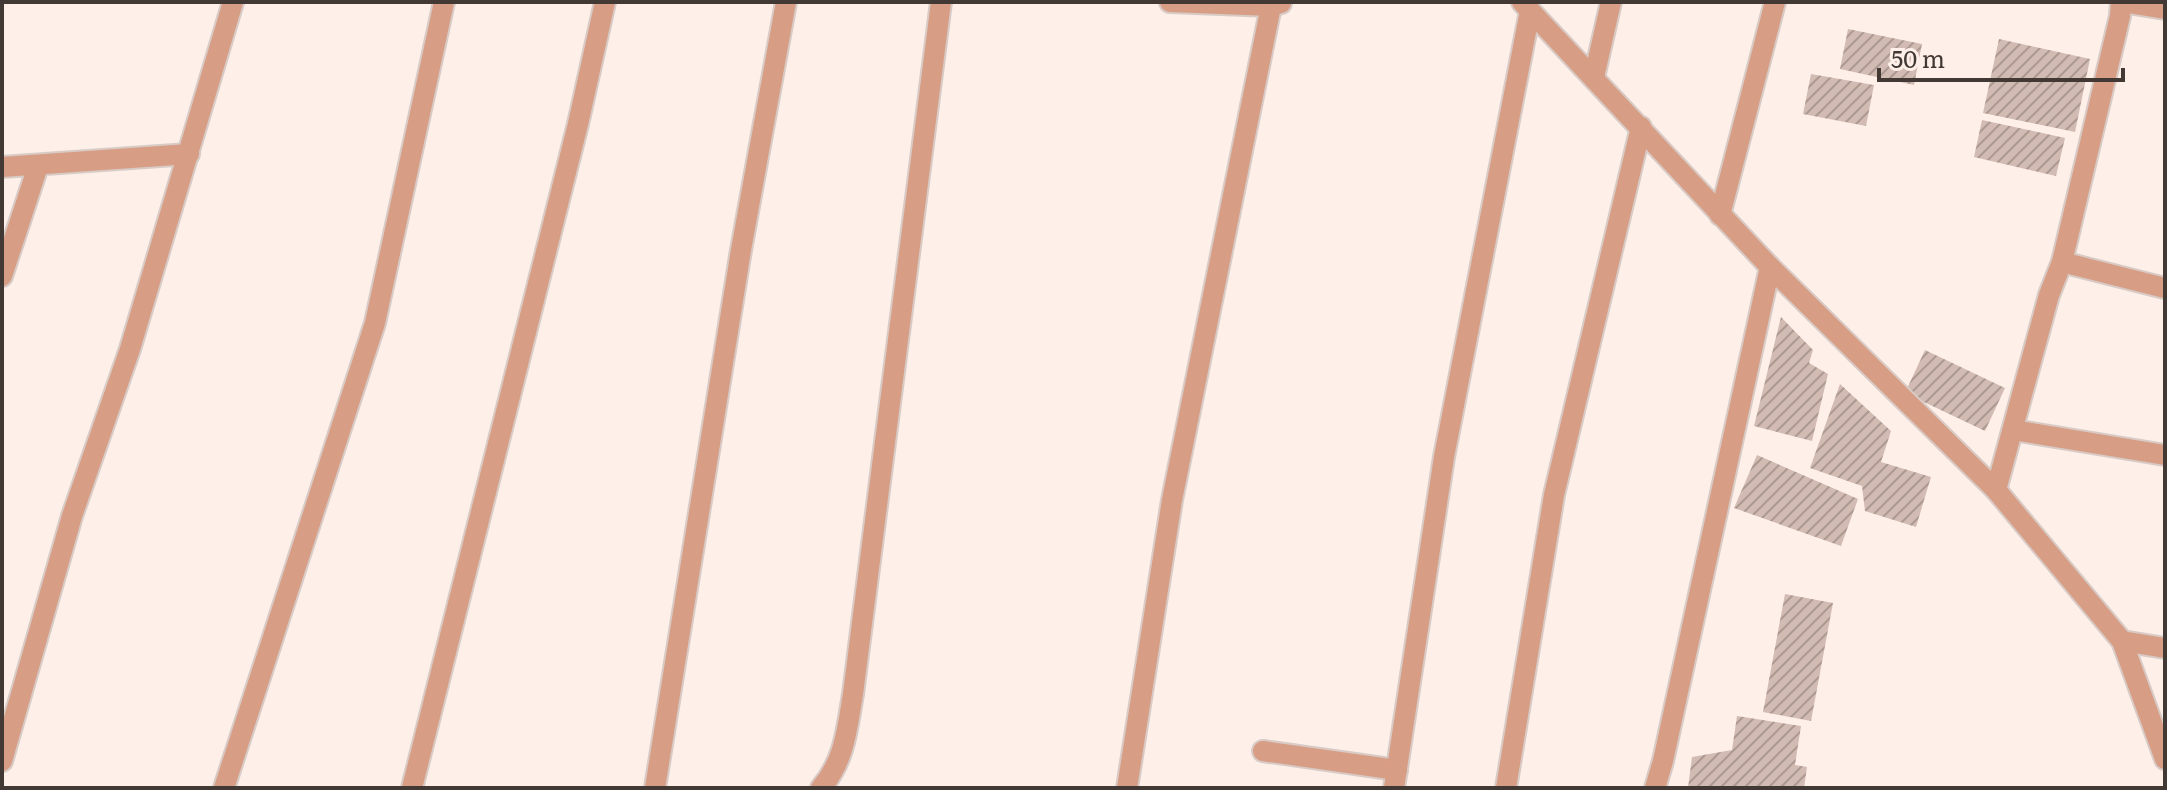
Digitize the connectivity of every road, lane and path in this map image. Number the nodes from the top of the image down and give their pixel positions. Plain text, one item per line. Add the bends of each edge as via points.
1 (233, 2) edge
2 (444, 2) edge
3 (605, 2) edge
4 (786, 2) edge
5 (941, 2) edge
6 (1170, 2) edge
7 (1611, 2) edge
8 (1775, 2) edge
9 (2122, 2) edge
10 (1277, 4) edge
11 (1526, 6) edge
12 (2165, 9) edge
13 (1594, 77) junction
14 (1641, 127) junction
15 (189, 154) junction
16 (38, 166) junction
17 (2, 167) edge
18 (1720, 215) junction
19 (2062, 262) junction
20 (1770, 267) junction
21 (2, 276) edge
22 (2165, 288) edge
23 (2013, 430) junction
24 (2165, 455) edge
25 (1996, 490) junction
26 (2122, 641) junction
27 (2165, 648) edge
28 (1263, 751) dead end
29 (2165, 759) edge
30 (2, 761) edge
31 (1395, 779) edge
32 (419, 787) edge
33 (224, 788) edge
34 (655, 788) edge
35 (821, 788) edge
36 (1127, 788) edge
37 (1506, 788) edge
38 (1655, 788) edge

1 - 15 street
2 - 33 street via 375,323
3 - 32 street
4 - 34 street
5 - 35 street via 851,707 838,765
6 - 10 street
7 - 13 street
8 - 18 street
9 - 12 street
9 - 19 street
10 - 36 street via 1172,500
11 - 13 street
11 - 31 street via 1444,457
13 - 14 street
14 - 18 street
14 - 37 street via 1554,495
15 - 16 street
15 - 30 street via 72,516
16 - 17 street
16 - 21 street
18 - 20 street
19 - 22 street
19 - 23 street
20 - 25 street
20 - 38 street
23 - 24 street
23 - 25 street
25 - 26 street
26 - 27 street
26 - 29 street
28 - 31 street

